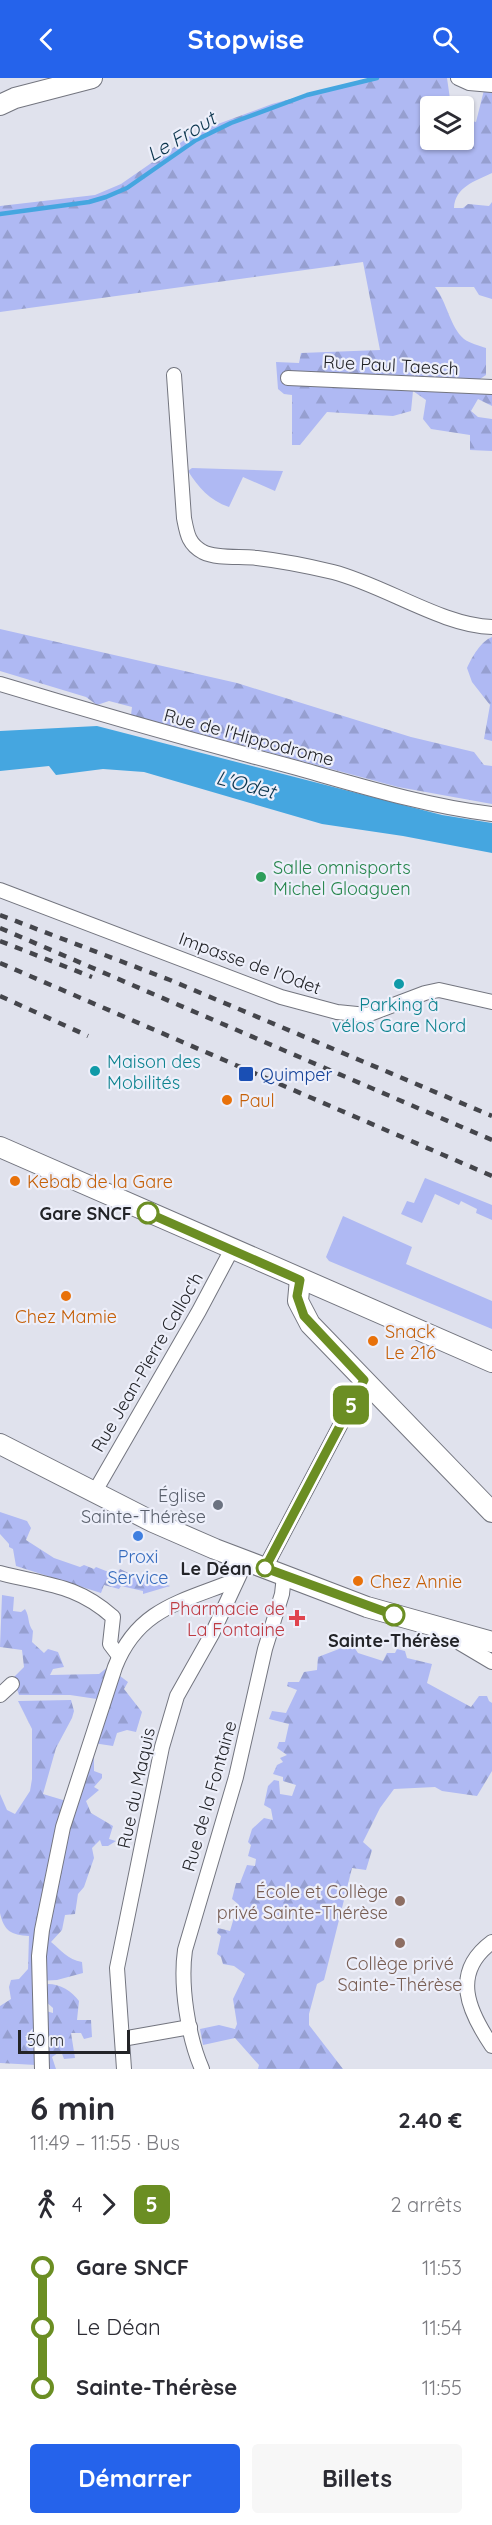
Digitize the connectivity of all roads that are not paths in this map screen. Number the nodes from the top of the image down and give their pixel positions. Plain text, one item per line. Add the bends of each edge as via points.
1 (92, 78) edge
2 (458, 78) edge
3 (491, 81) edge
4 (5, 100) edge
5 (174, 375) dead end
6 (288, 378) dead end
7 (492, 387) edge
8 (492, 627) edge
9 (0, 684) edge
10 (492, 814) edge
11 (0, 890) edge
12 (492, 1002) edge
13 (0, 1147) edge
14 (232, 1249) junction
15 (300, 1280) junction
16 (492, 1362) edge
17 (364, 1380) junction
18 (0, 1444) edge
19 (94, 1493) junction
20 (492, 1512) edge
21 (246, 1562) junction
22 (265, 1568) junction
23 (0, 1574) edge
24 (236, 1580) junction
25 (286, 1583) junction
26 (458, 1633) junction
27 (492, 1642) edge
28 (119, 1656) junction
29 (492, 1662) edge
30 (12, 1684) dead end
31 (0, 1695) edge
32 (492, 1942) edge
33 (190, 2027) junction
34 (122, 2039) junction
35 (492, 2046) edge
36 (42, 2069) edge
37 (124, 2069) edge
38 (202, 2069) edge

1 - 4 street
2 - 3 street via 469,83
5 - 8 street via 184,518 187,537 195,547 206,553 333,572 366,581 465,624
6 - 7 street, Rue Paul Taesch
9 - 10 street, Rue de l'Hippodrome via 360,785
11 - 12 street, Impasse de l'Odet via 281,997 337,1012 367,1015 439,990
13 - 14 street
14 - 15 street
14 - 19 street, Rue Jean-Pierre Calloc'h
15 - 16 street
15 - 17 street via 297,1296 304,1316
17 - 20 street
17 - 22 street
18 - 19 street
19 - 21 street
21 - 22 street
21 - 24 street, Rue du Maquis
22 - 25 street
23 - 28 street via 58,1585 88,1598 113,1617 110,1644
24 - 28 street via 149,1617
24 - 34 street, Rue du Maquis via 212,1634 180,1689 167,1728 118,1957
25 - 26 street
25 - 33 street, Rue de la Fontaine via 265,1649 236,1777 185,1950 183,1974
26 - 27 street
26 - 29 street via 460,1644
28 - 36 street via 63,1827 42,1930
30 - 31 street
32 - 35 street via 472,1965 467,1992 471,2011
33 - 34 street
33 - 38 street, Rue de la Fontaine
34 - 37 street, Rue du Maquis

